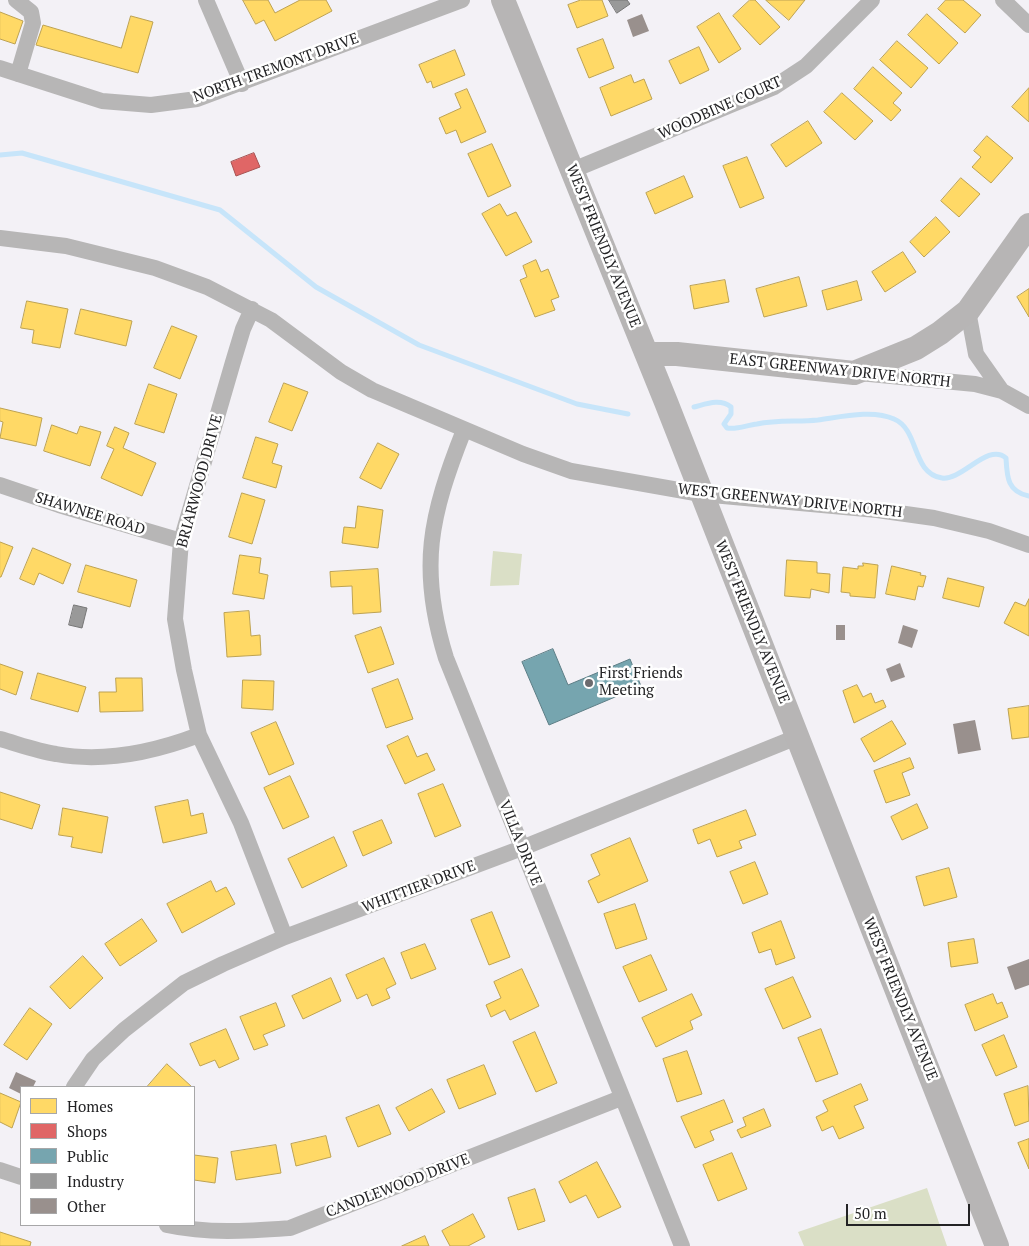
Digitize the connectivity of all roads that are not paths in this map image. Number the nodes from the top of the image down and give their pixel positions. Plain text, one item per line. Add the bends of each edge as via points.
1 (16, 0) edge
2 (206, 0) edge
3 (462, 0) edge
4 (503, 0) edge
5 (872, 0) edge
6 (1003, 0) edge
7 (1029, 25) edge
8 (0, 68) edge
9 (18, 74) junction
10 (242, 84) junction
11 (574, 170) junction
12 (1029, 225) edge
13 (0, 238) edge
14 (252, 309) junction
15 (968, 311) junction
16 (647, 354) junction
17 (854, 372) junction
18 (1002, 391) junction
19 (1029, 406) edge
20 (464, 430) junction
21 (0, 485) edge
22 (701, 494) junction
23 (181, 541) junction
24 (1029, 545) edge
25 (199, 734) junction
26 (797, 737) junction
27 (0, 739) edge
28 (522, 848) junction
29 (285, 937) junction
30 (75, 1086) edge
31 (621, 1098) junction
32 (0, 1170) edge
33 (20, 1177) edge
34 (172, 1226) edge
35 (682, 1246) edge
36 (997, 1246) edge

1 - 9 street via 31,12 33,23
2 - 10 street
3 - 10 street, NORTH TREMONT DRIVE
4 - 11 main road, WEST FRIENDLY AVENUE
5 - 11 street, WOODBINE COURT via 806,66 774,87
6 - 7 street
8 - 9 street, NORTH TREMONT DRIVE
9 - 10 street, NORTH TREMONT DRIVE via 102,101 150,105 197,99
11 - 16 main road, WEST FRIENDLY AVENUE
12 - 15 main road
13 - 14 street, WEST GREENWAY DRIVE NORTH via 66,246 155,268 207,287
14 - 20 street, WEST GREENWAY DRIVE NORTH via 372,390
14 - 23 street, BRIARWOOD DRIVE via 243,329
15 - 17 main road via 916,348
15 - 18 street via 976,354
16 - 17 main road, EAST GREENWAY DRIVE NORTH via 677,354
16 - 22 main road, WEST FRIENDLY AVENUE
17 - 18 street, EAST GREENWAY DRIVE NORTH via 975,384
18 - 19 street, EAST GREENWAY DRIVE NORTH
20 - 22 street, WEST GREENWAY DRIVE NORTH via 572,471
20 - 28 street, VILLA DRIVE via 438,499 434,520 430,551 434,618 446,658
21 - 23 street, SHAWNEE ROAD
22 - 24 street, WEST GREENWAY DRIVE NORTH via 934,518 989,530
22 - 26 main road, WEST FRIENDLY AVENUE
23 - 25 street, BRIARWOOD DRIVE via 175,619
25 - 27 street via 145,752 105,757 56,754
25 - 29 street, BRIARWOOD DRIVE via 241,823
26 - 28 street, WHITTIER DRIVE
26 - 36 main road, WEST FRIENDLY AVENUE
28 - 29 street, WHITTIER DRIVE
28 - 31 street, VILLA DRIVE
29 - 30 street, WHITTIER DRIVE via 184,983 99,1053
31 - 34 street, CANDLEWOOD DRIVE via 290,1228 238,1232 194,1231
31 - 35 street, VILLA DRIVE
32 - 33 street

